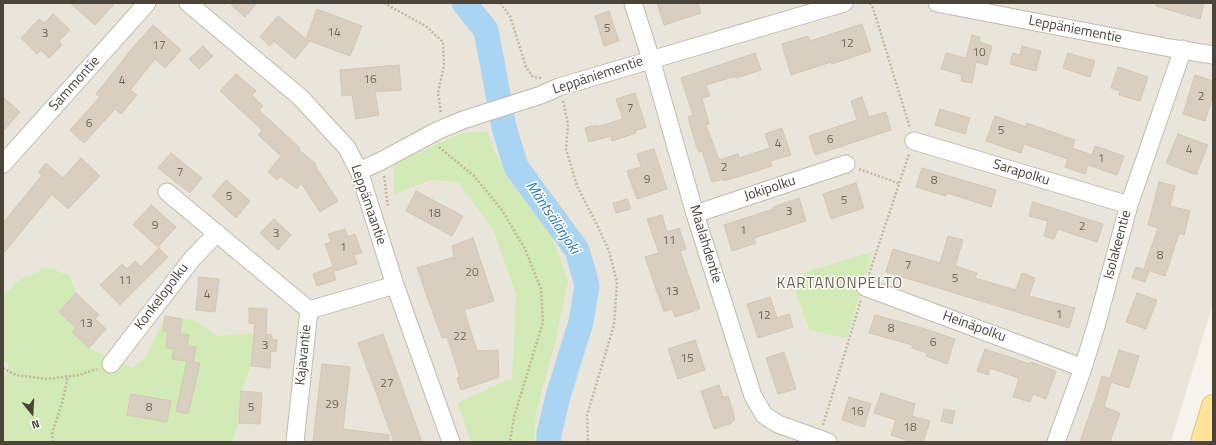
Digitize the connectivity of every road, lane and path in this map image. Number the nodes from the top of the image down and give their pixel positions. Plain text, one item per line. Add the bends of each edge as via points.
1 (147, 3) edge
2 (188, 3) edge
3 (384, 3) edge
4 (500, 3) edge
5 (633, 3) edge
6 (844, 3) edge
7 (870, 3) edge
8 (937, 3) edge
9 (1182, 50) junction
10 (1213, 55) edge
11 (651, 60) junction
12 (559, 87) junction
13 (439, 130) junction
14 (914, 141) junction
15 (4, 160) edge
16 (846, 164) joint
17 (359, 171) junction
18 (898, 183) junction
19 (167, 192) dead end
20 (1129, 205) junction
21 (695, 214) junction
22 (217, 233) junction
23 (395, 285) junction
24 (865, 287) junction
25 (309, 310) junction
26 (111, 364) joint
27 (3, 368) edge
28 (1083, 368) junction
29 (68, 376) junction
30 (1213, 406) edge
31 (824, 440) edge
32 (53, 442) edge
33 (295, 442) edge
34 (451, 442) edge
35 (510, 442) edge
36 (588, 442) edge
37 (1056, 442) edge
38 (1202, 442) edge

1 - 15 street, Sammontie
2 - 17 street, Leppämaantie via 300,98 346,148
3 - 13 path via 427,27 443,42 444,65 438,94 441,116
4 - 12 path via 510,16 526,67 533,77 556,80
5 - 11 street, Maalahdentie
6 - 11 street, Leppäniementie
7 - 14 path
8 - 9 street, Leppäniementie
9 - 10 street, Leppäniementie
9 - 20 street, Isolakeentie
11 - 12 street, Leppäniementie
11 - 21 street, Maalahdentie
12 - 13 street, Leppäniementie
12 - 36 path via 568,124 566,149 577,186 609,251 617,282 614,325 587,415
13 - 17 street, Leppäniementie
13 - 35 path via 439,147 474,176 502,210 525,249 542,289 543,322 514,417
14 - 18 path
14 - 20 street, Sarapolku
16 - 18 path
16 - 21 street, Jokipolku
17 - 23 street, Leppämaantie
18 - 24 path
19 - 22 street
20 - 28 street, Isolakeentie
21 - 31 street, Maalahdentie via 751,388 764,415 778,424
22 - 25 street
22 - 26 street, Konkelopolku via 192,259
23 - 25 street, Kajavantie
23 - 34 street, Leppämaantie
24 - 28 street, Heinäpolku
24 - 31 path
25 - 33 street, Kajavantie
26 - 29 path
27 - 29 path via 16,375 46,379
28 - 37 street, Isolakeentie
29 - 32 path via 52,434
30 - 38 main road

